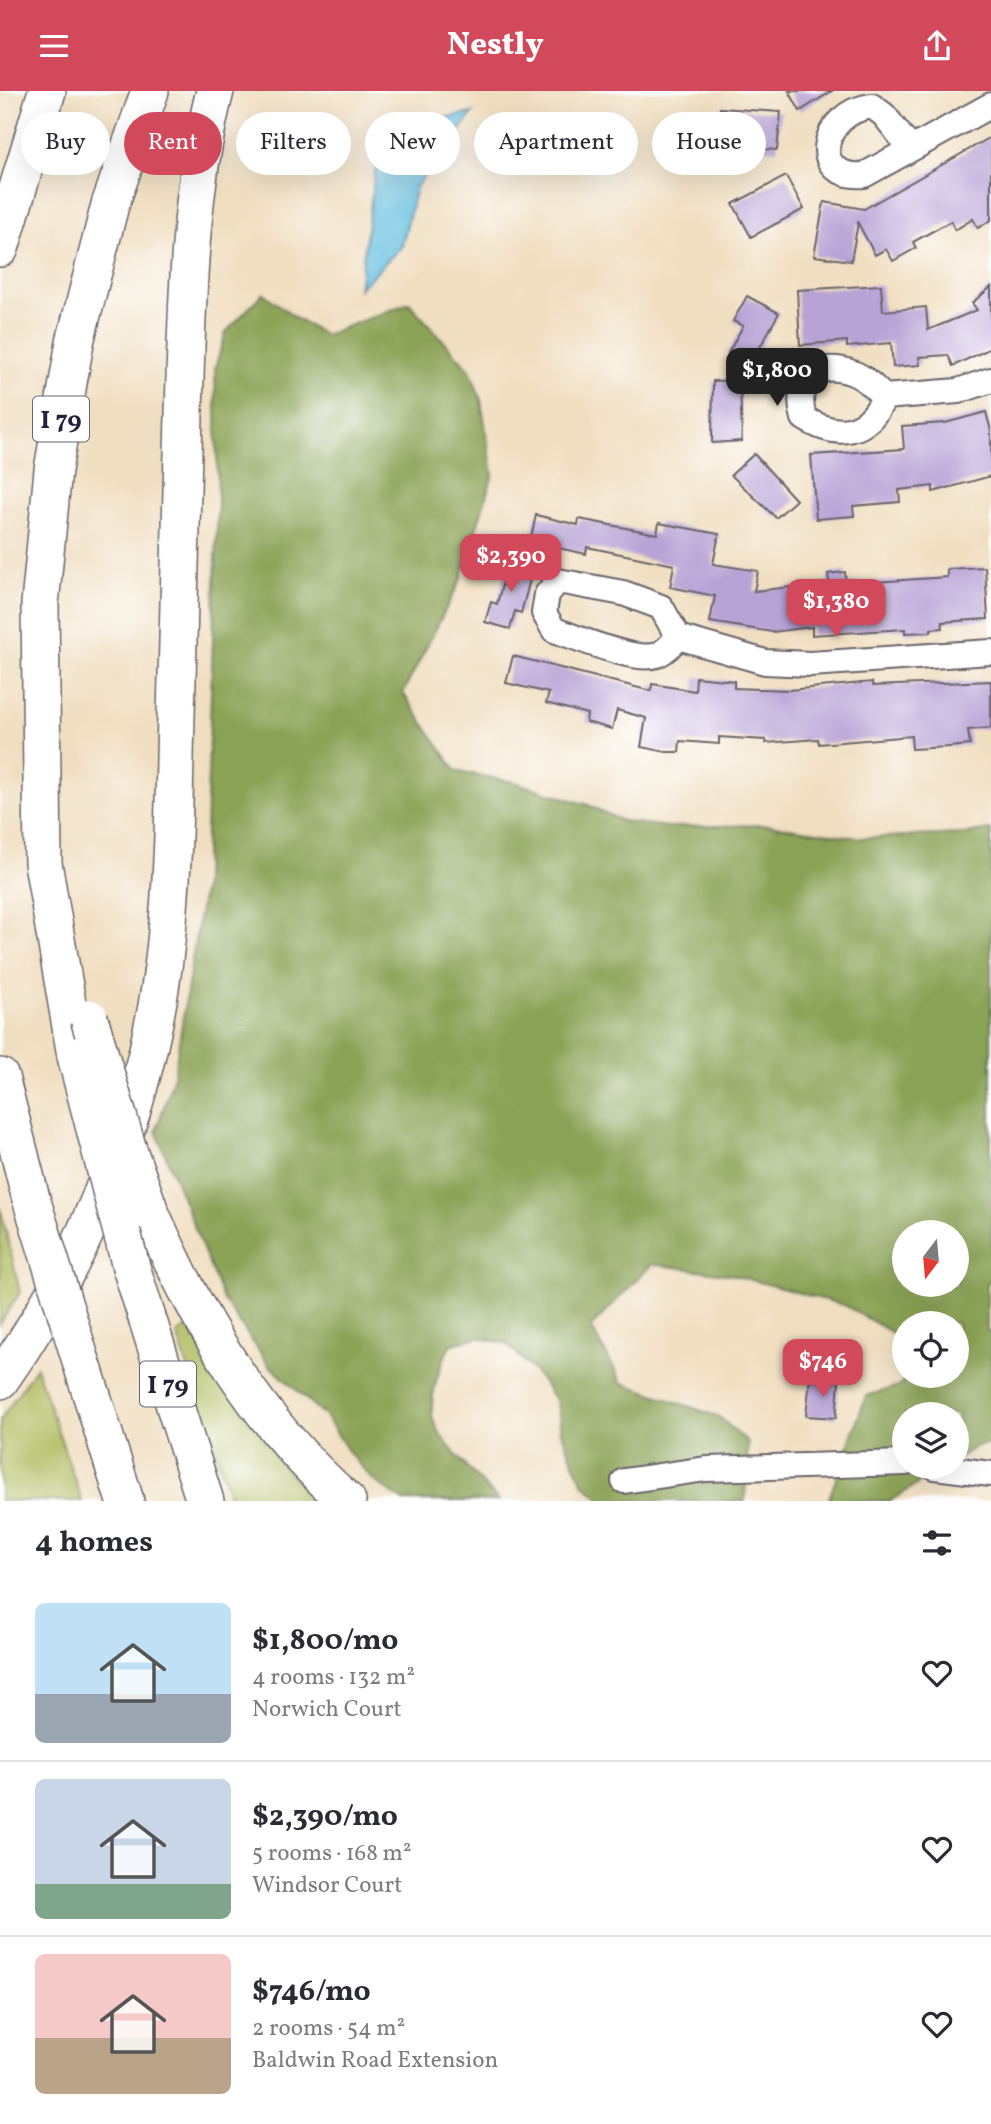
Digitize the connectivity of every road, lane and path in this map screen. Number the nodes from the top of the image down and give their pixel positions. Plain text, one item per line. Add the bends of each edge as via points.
1 (47, 91) edge
2 (150, 91) edge
3 (215, 91) edge
4 (991, 105) edge
5 (910, 148) dead end
6 (0, 247) edge
7 (991, 380) edge
8 (884, 397) dead end
9 (678, 637) junction
10 (991, 652) edge
11 (41, 758) junction
12 (0, 1077) edge
13 (0, 1380) edge
14 (892, 1463) edge
15 (969, 1471) edge
16 (991, 1474) edge
17 (624, 1481) dead end
18 (125, 1501) edge
19 (205, 1501) edge
20 (347, 1501) edge

1 - 6 highway
2 - 11 highway, I 79 via 110,205 63,405 40,604
3 - 13 highway via 201,155 188,266 172,847 159,993 128,1122 96,1208 55,1292
4 - 5 street
7 - 8 street via 958,391
9 - 9 street via 662,607 623,593 558,581 547,594 544,613 554,631 631,654 654,656
9 - 10 street via 765,662 810,664
11 - 19 highway, I 79, bridge via 43,863 76,1056 131,1267
11 - 20 highway, bridge via 89,1018 150,1212 191,1302 234,1374 285,1439
12 - 18 highway, bridge via 30,1195
14 - 17 street via 706,1469
15 - 16 street

